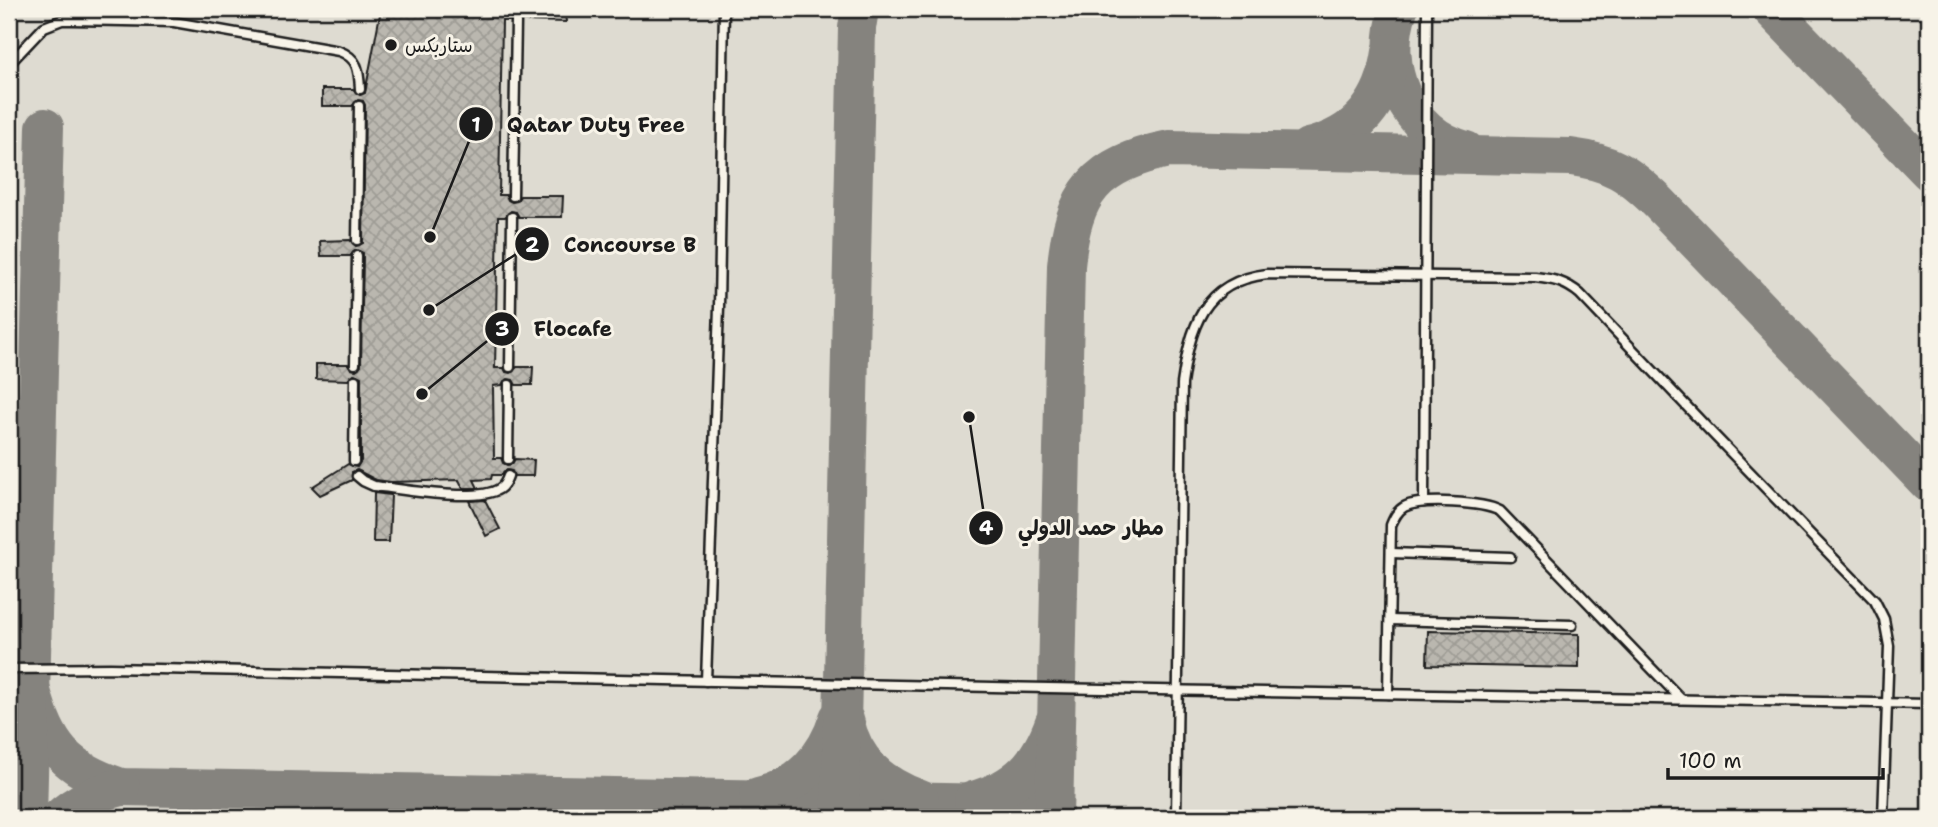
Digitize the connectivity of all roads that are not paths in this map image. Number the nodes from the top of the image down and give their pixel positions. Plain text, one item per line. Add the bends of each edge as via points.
1 (724, 9) edge
2 (1427, 9) edge
3 (516, 21) dead end
4 (9, 64) edge
5 (360, 89) dead end
6 (359, 106) dead end
7 (513, 195) dead end
8 (512, 217) dead end
9 (357, 240) dead end
10 (357, 256) dead end
11 (1426, 277) junction
12 (355, 364) dead end
13 (510, 368) dead end
14 (355, 380) dead end
15 (509, 385) dead end
16 (508, 459) dead end
17 (354, 461) dead end
18 (357, 476) dead end
19 (508, 476) dead end
20 (1424, 502) junction
21 (1391, 553) junction
22 (1510, 557) dead end
23 (1390, 620) junction
24 (1572, 625) dead end
25 (9, 669) edge
26 (706, 681) junction
27 (1178, 689) junction
28 (1388, 694) junction
29 (1681, 699) junction
30 (1886, 703) junction
31 (1929, 704) edge
32 (1176, 818) edge
33 (1883, 818) edge

1 - 26 lane
2 - 11 lane
3 - 7 lane
4 - 5 lane via 36,33 62,20 174,22 348,54 356,62
6 - 9 lane
8 - 13 lane
10 - 12 lane
11 - 20 lane
11 - 27 lane via 1251,276 1212,298 1197,319 1182,384
11 - 30 lane via 1552,279 1589,302 1875,601 1889,646
14 - 17 lane
15 - 16 lane
18 - 19 lane via 374,486 466,495 492,492
20 - 21 lane via 1398,512 1391,525
20 - 29 lane via 1484,505 1500,511
21 - 22 lane
21 - 23 lane
23 - 24 lane
23 - 28 lane
25 - 26 lane
26 - 27 lane
27 - 28 lane
27 - 32 lane
28 - 29 lane
29 - 30 lane
30 - 31 lane
30 - 33 lane

